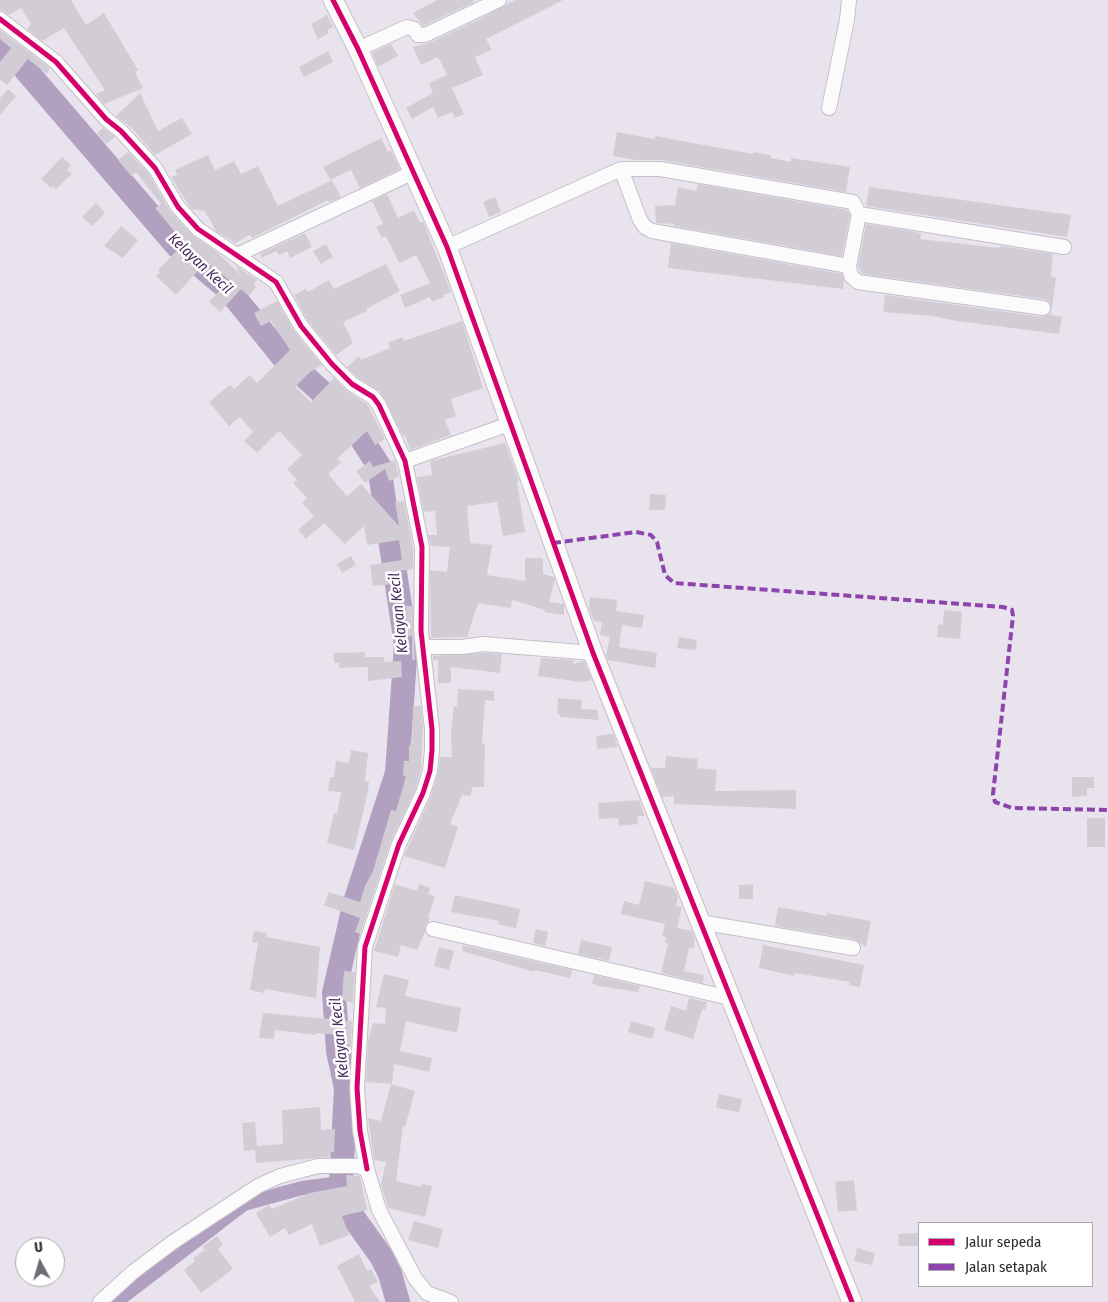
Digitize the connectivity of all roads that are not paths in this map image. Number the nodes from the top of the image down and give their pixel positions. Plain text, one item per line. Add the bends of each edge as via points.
1 (333, 0) edge
2 (499, 0) edge
3 (849, 0) edge
4 (0, 19) edge
5 (358, 49) junction
6 (829, 108) dead end
7 (621, 169) junction
8 (414, 172) junction
9 (859, 214) junction
10 (447, 247) junction
11 (1064, 247) dead end
12 (236, 256) junction
13 (850, 266) junction
14 (1043, 308) dead end
15 (512, 423) junction
16 (406, 461) junction
17 (424, 648) junction
18 (593, 654) junction
19 (700, 922) junction
20 (433, 928) dead end
21 (853, 948) dead end
22 (730, 998) junction
23 (362, 1167) junction
24 (100, 1302) edge
25 (451, 1302) edge
26 (852, 1302) edge

1 - 5 street
2 - 5 street via 425,35 418,36 411,28 400,29
3 - 6 street
4 - 12 street via 61,68 155,168 178,207 198,229
5 - 8 street
7 - 9 street via 660,169 844,199 853,202
7 - 10 street
7 - 13 street via 640,220 652,231
8 - 10 street
8 - 12 street
9 - 11 street
9 - 13 street
10 - 15 street
12 - 16 street via 276,282 301,326 332,364 352,384 373,397 386,415
13 - 14 street via 851,276 858,282
15 - 16 street
15 - 18 street
16 - 17 street via 422,547
17 - 18 street via 482,644
17 - 23 street via 432,730 430,770 387,878 363,963 357,1088
18 - 19 street
19 - 21 street
19 - 22 street
20 - 22 street
22 - 26 street
23 - 24 street via 318,1166 280,1176 244,1194 173,1242
23 - 25 street via 379,1210 415,1278 427,1293

